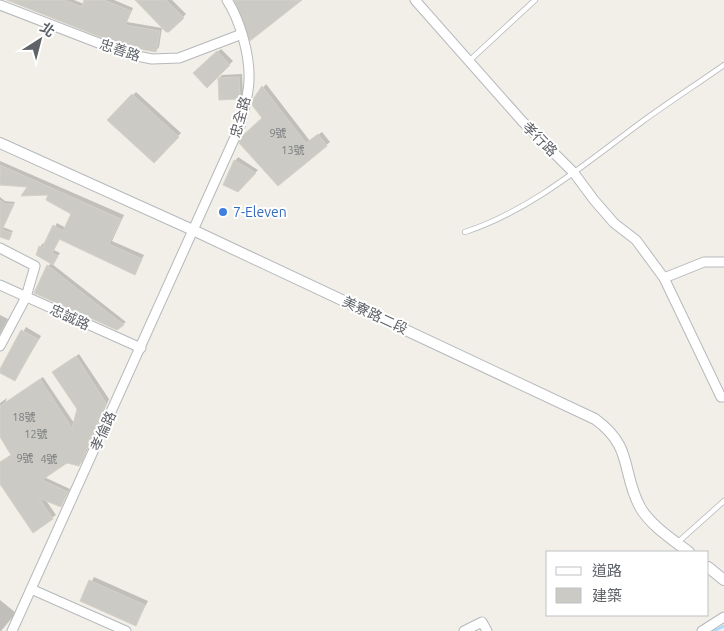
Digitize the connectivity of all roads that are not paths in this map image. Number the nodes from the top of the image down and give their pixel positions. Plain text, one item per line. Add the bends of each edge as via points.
1 (227, 0) edge
2 (415, 0) edge
3 (535, 0) edge
4 (0, 5) edge
5 (242, 34) junction
6 (469, 61) junction
7 (724, 65) edge
8 (0, 143) edge
9 (574, 173) junction
10 (194, 231) junction
11 (465, 232) dead end
12 (0, 248) edge
13 (724, 262) edge
14 (664, 278) junction
15 (0, 285) edge
16 (26, 297) junction
17 (0, 346) edge
18 (141, 348) junction
19 (723, 399) edge
20 (724, 501) edge
21 (677, 543) junction
22 (688, 551) edge
23 (709, 568) edge
24 (724, 580) edge
25 (31, 589) junction
26 (724, 617) edge
27 (12, 631) edge
28 (126, 631) edge
29 (464, 631) edge
30 (487, 631) edge
31 (702, 631) edge

1 - 5 street, 忠全路
2 - 6 street, 孝行路
3 - 6 lane
4 - 5 street, 忠善路 via 127,54 152,59 179,58
5 - 10 street, 忠全路 via 249,80 240,126
6 - 9 street, 孝行路
7 - 9 lane
8 - 10 street, 美寮路二段
9 - 11 lane via 493,223
9 - 14 street, 孝行路 via 614,223 636,240
10 - 18 street, 孝倫路
10 - 21 street, 美寮路二段 via 595,419 621,446 641,508
12 - 16 street via 35,266
13 - 14 street via 704,262
14 - 19 street, 孝行路
15 - 16 street, 忠誠路
16 - 17 street
16 - 18 street, 忠誠路
18 - 25 street, 孝倫路
20 - 21 lane
21 - 22 street, 美寮路二段
23 - 24 street
25 - 27 street, 孝倫路
25 - 28 street
26 - 31 street
29 - 30 street via 482,622

